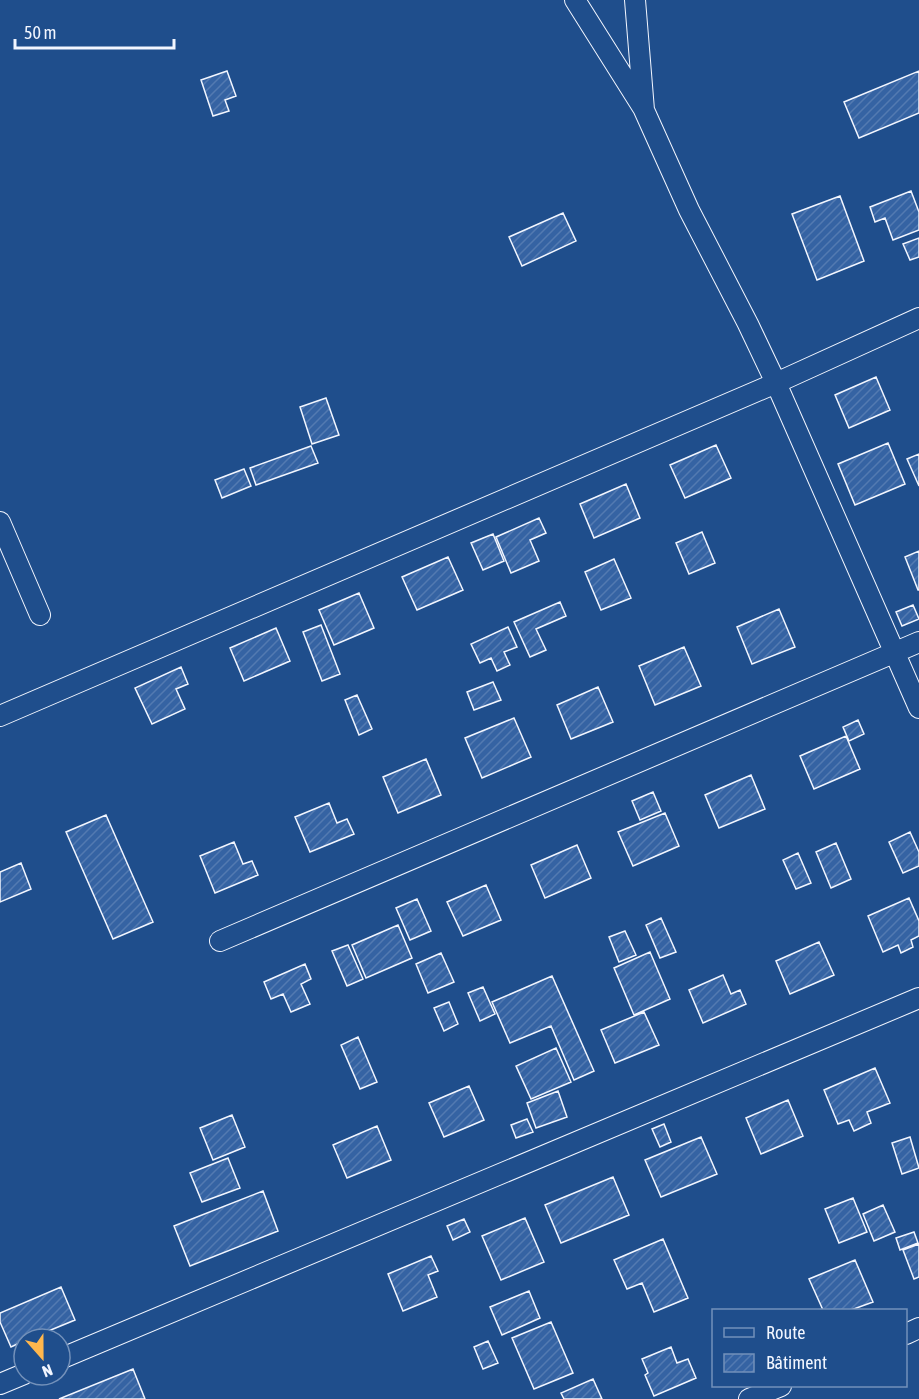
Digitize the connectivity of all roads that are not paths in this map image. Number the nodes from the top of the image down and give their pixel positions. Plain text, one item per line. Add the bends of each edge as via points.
1 (575, 0) edge
2 (635, 0) edge
3 (644, 110) junction
4 (919, 318) edge
5 (776, 383) junction
6 (0, 522) edge
7 (40, 615) dead end
8 (919, 642) edge
9 (894, 652) junction
10 (919, 708) edge
11 (0, 716) edge
12 (220, 941) dead end
13 (919, 998) edge
14 (72, 1354) edge
15 (779, 1387) edge
16 (749, 1399) edge

1 - 3 street
2 - 3 street
3 - 5 street via 689,210
4 - 5 street
5 - 9 street
5 - 11 street
6 - 7 street
8 - 9 street
9 - 10 street
9 - 12 street
13 - 14 street
15 - 16 street

